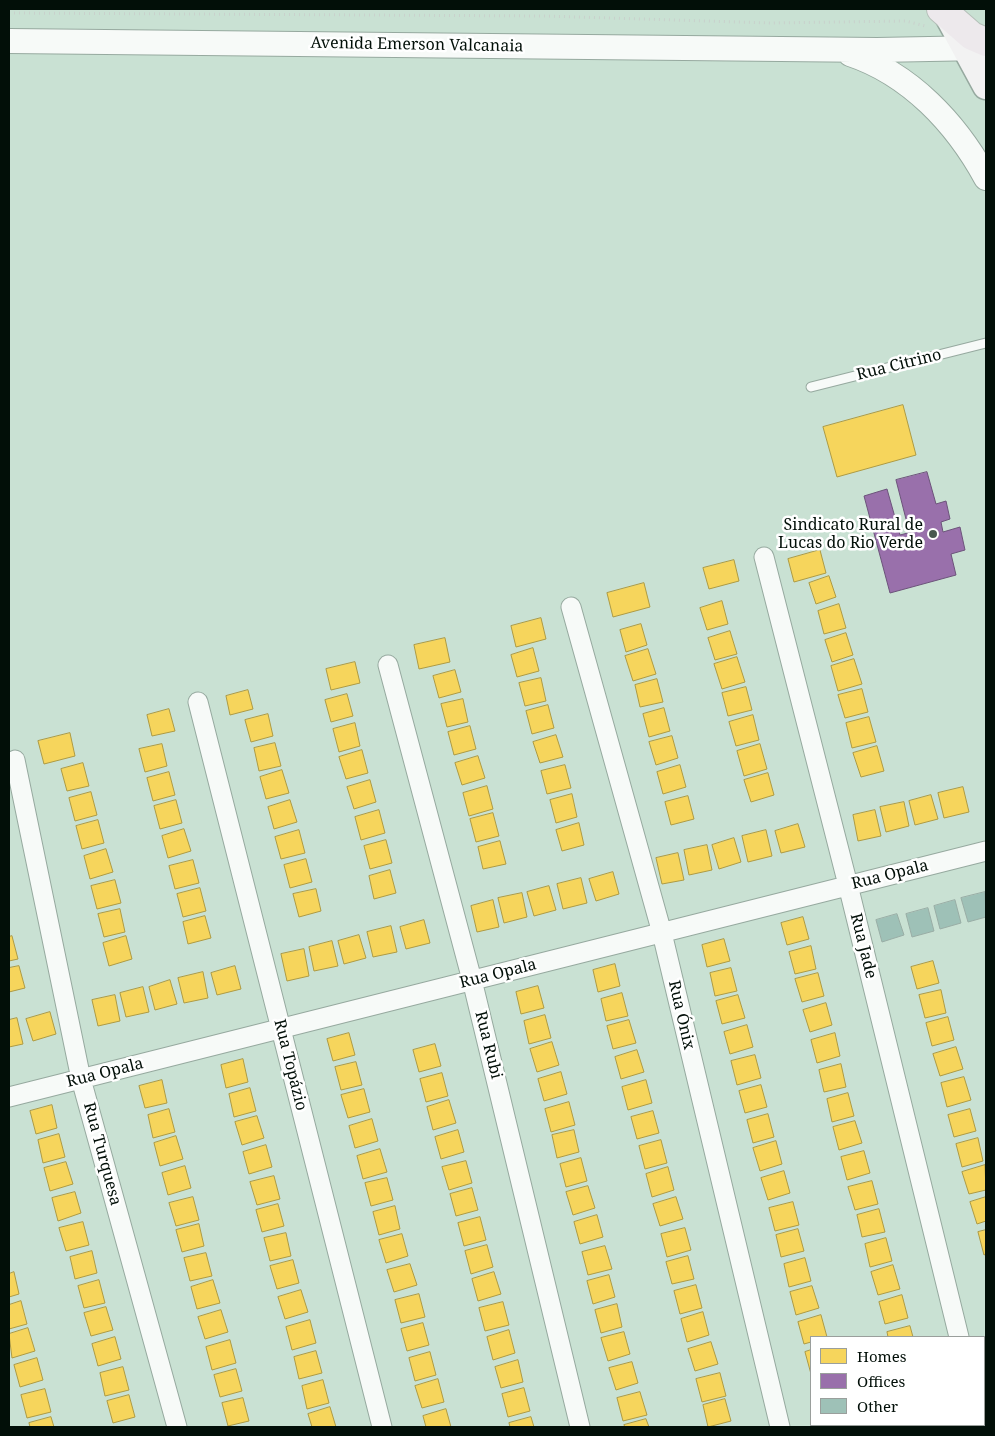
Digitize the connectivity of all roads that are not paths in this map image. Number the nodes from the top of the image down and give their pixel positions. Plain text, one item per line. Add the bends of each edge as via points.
1 (964, 33) edge
2 (9, 41) edge
3 (824, 48) junction
4 (986, 86) edge
5 (986, 178) edge
6 (986, 343) edge
7 (811, 387) dead end
8 (764, 557) dead end
9 (571, 606) dead end
10 (388, 665) dead end
11 (198, 702) dead end
12 (15, 760) dead end
13 (986, 851) edge
14 (848, 885) junction
15 (662, 933) junction
16 (472, 980) junction
17 (281, 1029) junction
18 (81, 1079) junction
19 (9, 1097) edge
20 (959, 1336) edge
21 (177, 1427) edge
22 (382, 1427) edge
23 (580, 1427) edge
24 (780, 1427) edge

1 - 3 street
1 - 4 main road
2 - 3 street, Avenida Emerson Valcanaia
3 - 5 street via 862,58 907,84 932,104 957,134
6 - 7 lane, Rua Citrino
8 - 14 street, Rua Jade
9 - 15 street, Rua Ónix
10 - 16 street, Rua Rubi
11 - 17 street, Rua Topázio
12 - 18 street, Rua Turquesa
13 - 14 street, Rua Opala
14 - 15 street, Rua Opala
14 - 20 street, Rua Jade
15 - 16 street, Rua Opala
15 - 24 street, Rua Ónix
16 - 17 street, Rua Opala
16 - 23 street, Rua Rubi
17 - 18 street, Rua Opala
17 - 22 street, Rua Topázio
18 - 19 street, Rua Opala
18 - 21 street, Rua Turquesa

